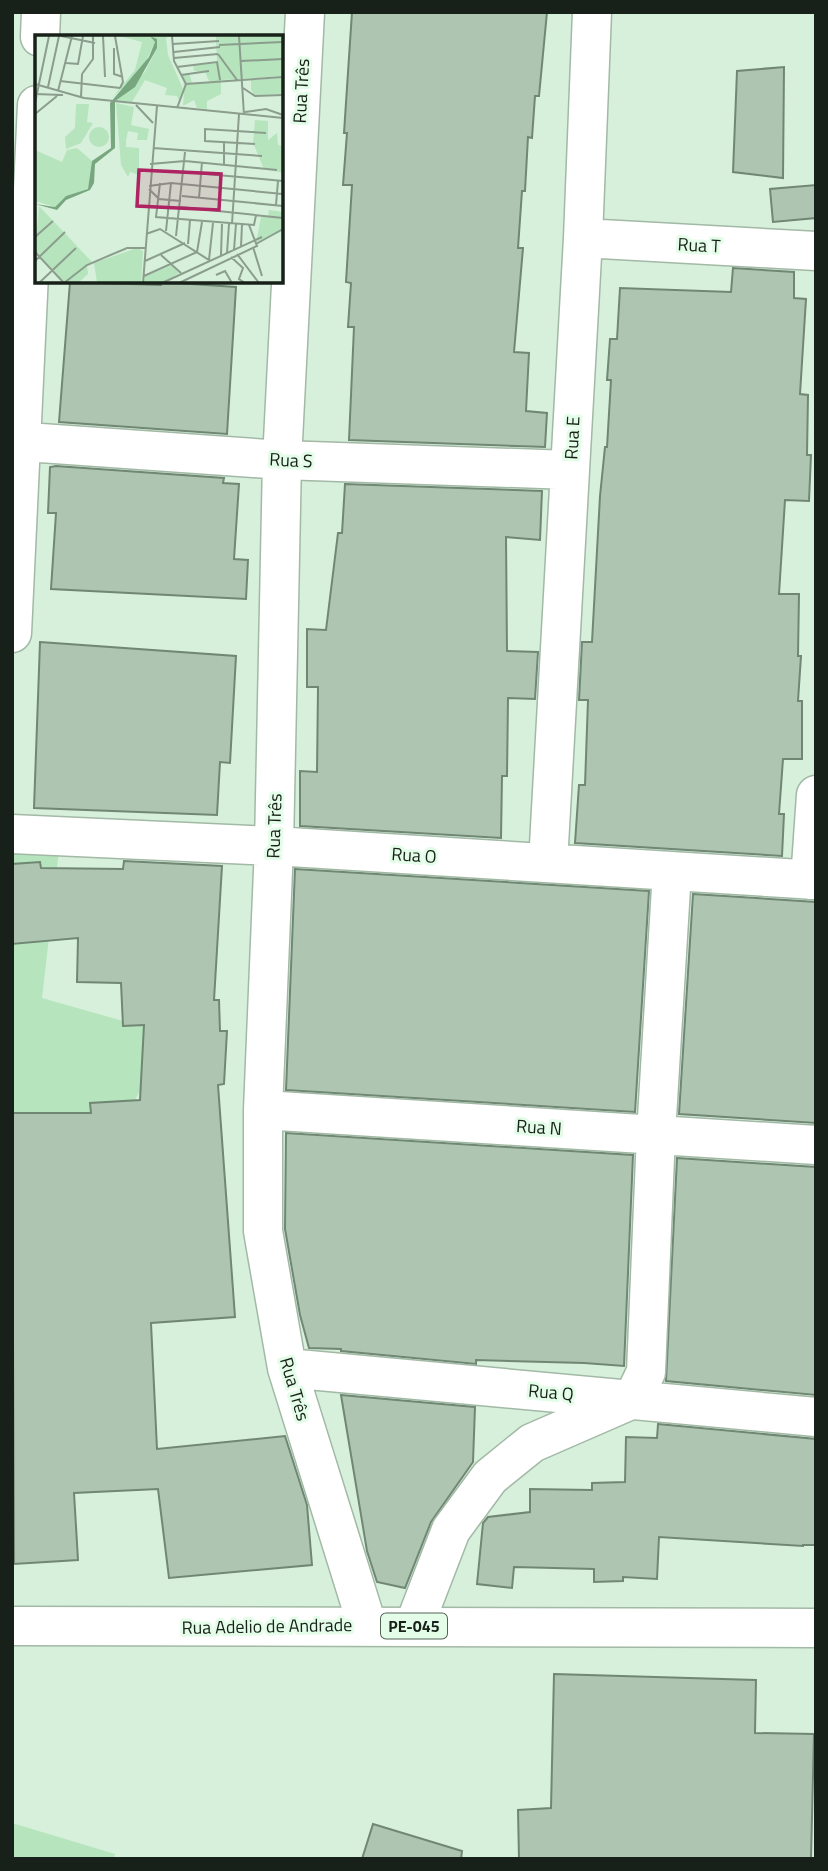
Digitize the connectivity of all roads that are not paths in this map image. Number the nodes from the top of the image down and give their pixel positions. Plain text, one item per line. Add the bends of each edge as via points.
1 (41, 12) edge
2 (305, 12) edge
3 (592, 12) edge
4 (40, 35) edge
5 (35, 139) edge
6 (583, 238) junction
7 (816, 251) edge
8 (17, 441) edge
9 (282, 460) junction
10 (570, 470) junction
11 (12, 633) edge
12 (816, 794) edge
13 (12, 834) edge
14 (274, 846) junction
15 (548, 863) junction
16 (672, 871) junction
17 (813, 880) edge
18 (263, 1110) junction
19 (656, 1134) junction
20 (816, 1145) edge
21 (287, 1368) junction
22 (633, 1399) junction
23 (816, 1416) edge
24 (366, 1625) junction
25 (12, 1626) edge
26 (414, 1626) junction
27 (816, 1628) edge

1 - 4 street
2 - 9 street, Rua Três
3 - 6 street, Rua E
5 - 8 street
6 - 7 street, Rua T
6 - 10 street, Rua E
8 - 9 street, Rua S
8 - 11 street
9 - 10 street, Rua S
9 - 14 street, Rua Três
10 - 15 street, Rua E
12 - 17 street
13 - 14 street, Rua O
14 - 15 street, Rua O
14 - 18 street, Rua Três
15 - 16 street, Rua O
16 - 17 street, Rua O
16 - 19 street
18 - 19 street, Rua N
18 - 21 street, Rua Três via 263,1231
19 - 20 street, Rua N
19 - 22 street via 646,1372
21 - 22 street, Rua Q
21 - 24 street, Rua Três
22 - 23 street, Rua Q
22 - 26 street via 532,1443 490,1477 451,1530
24 - 25 street, Rua Adelio de Andrade / PE-045
24 - 26 street, Rua Adelio de Andrade / PE-045
26 - 27 street, Rua Adelio de Andrade / PE-045

